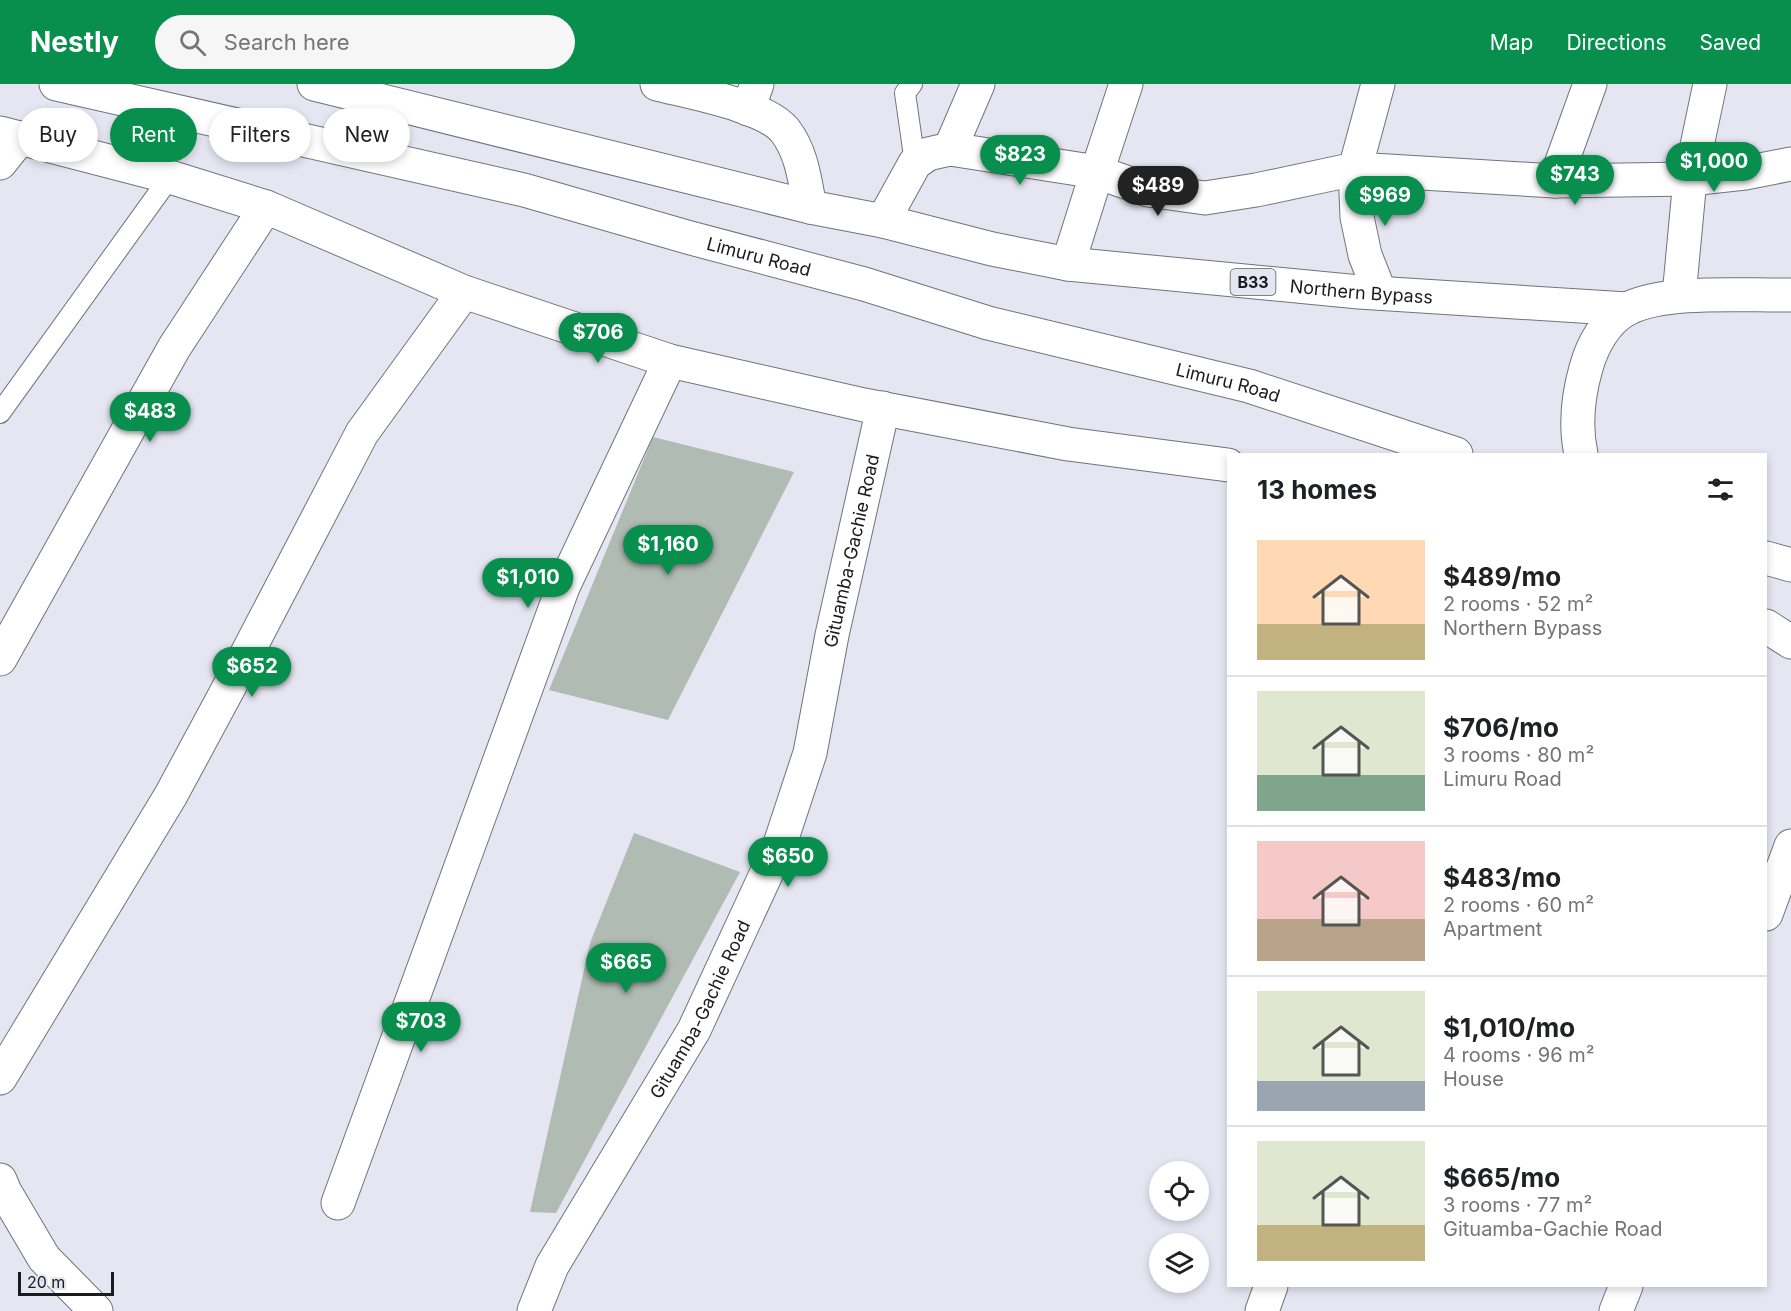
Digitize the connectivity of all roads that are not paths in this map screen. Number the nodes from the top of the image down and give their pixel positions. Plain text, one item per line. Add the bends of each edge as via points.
1 (56, 84) edge
2 (314, 84) edge
3 (657, 84) edge
4 (912, 84) edge
5 (978, 84) edge
6 (1125, 84) edge
7 (1378, 84) edge
8 (1590, 84) edge
9 (1710, 84) edge
10 (753, 96) edge
11 (7, 144) edge
12 (950, 149) junction
13 (915, 164) junction
14 (1791, 164) edge
15 (1355, 169) junction
16 (1097, 172) junction
17 (170, 177) junction
18 (1690, 179) junction
19 (1555, 181) junction
20 (266, 207) junction
21 (810, 207) junction
22 (883, 221) junction
23 (1068, 264) junction
24 (464, 292) junction
25 (1380, 293) junction
26 (1791, 295) edge
27 (1679, 296) junction
28 (1627, 309) junction
29 (670, 361) junction
30 (883, 408) junction
31 (0, 413) edge
32 (1453, 453) edge
33 (1581, 453) edge
34 (1227, 465) edge
35 (1767, 558) edge
36 (1791, 565) edge
37 (1767, 627) edge
38 (1791, 642) edge
39 (0, 659) edge
40 (1791, 846) edge
41 (1767, 911) edge
42 (0, 1078) edge
43 (0, 1180) edge
44 (338, 1203) dead end
45 (1271, 1287) edge
46 (1626, 1287) edge
47 (96, 1311) edge
48 (534, 1311) edge
49 (1262, 1311) edge
50 (1616, 1311) edge

1 - 32 main road, Limuru Road via 524,190 864,284 988,323 1248,386
2 - 21 main road, B33
3 - 10 main road via 726,101
4 - 13 lane via 905,93
5 - 12 main road
6 - 16 main road
7 - 15 main road
8 - 19 main road
9 - 18 main road
10 - 21 main road via 766,115 786,130 801,162
11 - 17 main road
12 - 13 main road via 928,154
12 - 16 main road
13 - 22 main road
14 - 18 main road
15 - 16 main road via 1205,198 1148,190
15 - 19 main road
15 - 25 main road via 1357,217 1365,255
16 - 23 main road
17 - 20 main road
17 - 31 lane
18 - 19 main road
18 - 27 main road
20 - 24 main road
20 - 39 main road via 174,348
21 - 22 main road, B33
22 - 23 main road, Northern Bypass / B33
23 - 25 main road, Northern Bypass / B33
24 - 29 main road
24 - 42 main road via 362,433 171,795
25 - 28 main road, Northern Bypass / B33
26 - 27 main road, Northern Bypass
27 - 28 main road, Northern Bypass
28 - 33 main road, Northern Bypass via 1611,321 1591,350 1580,393 1577,425
29 - 30 main road
29 - 44 main road via 563,587
30 - 34 main road via 1068,444
30 - 48 main road, Gituamba-Gachie Road via 810,753 780,844 694,1030 552,1266
35 - 36 main road
37 - 38 main road
40 - 41 main road
43 - 47 main road via 45,1258
45 - 49 main road
46 - 50 main road

